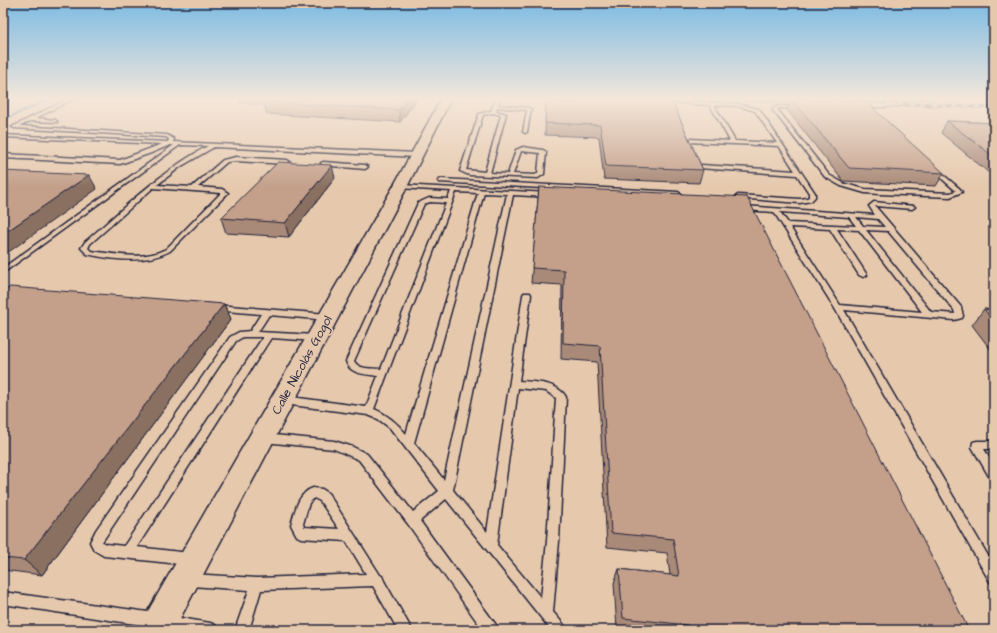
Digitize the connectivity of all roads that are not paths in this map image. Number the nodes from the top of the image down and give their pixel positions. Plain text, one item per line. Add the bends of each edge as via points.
1 (40, 129) edge
2 (431, 129) edge
3 (476, 129) edge
4 (500, 129) edge
5 (526, 129) edge
6 (726, 129) edge
7 (769, 129) edge
8 (789, 129) edge
9 (525, 132) dead end
10 (3, 136) edge
11 (690, 141) edge
12 (734, 142) junction
13 (168, 143) junction
14 (180, 143) junction
15 (214, 144) junction
16 (780, 145) junction
17 (417, 155) junction
18 (3, 156) edge
19 (297, 163) edge
20 (319, 164) edge
21 (929, 165) edge
22 (364, 167) dead end
23 (701, 167) edge
24 (798, 173) junction
25 (487, 174) junction
26 (510, 175) junction
27 (441, 181) dead end
28 (154, 186) junction
29 (400, 187) junction
30 (193, 189) junction
31 (454, 190) junction
32 (482, 191) junction
33 (510, 193) junction
34 (688, 195) edge
35 (557, 196) edge
36 (728, 197) edge
37 (450, 201) junction
38 (912, 206) dead end
39 (737, 208) edge
40 (776, 210) junction
41 (851, 215) junction
42 (880, 217) junction
43 (785, 225) junction
44 (832, 226) junction
45 (861, 227) junction
46 (891, 229) junction
47 (3, 271) edge
48 (863, 275) dead end
49 (527, 295) dead end
50 (838, 307) junction
51 (210, 308) edge
52 (266, 313) junction
53 (929, 315) junction
54 (329, 317) junction
55 (252, 334) junction
56 (269, 335) junction
57 (317, 338) junction
58 (384, 373) junction
59 (514, 384) junction
60 (283, 400) junction
61 (369, 411) junction
62 (262, 438) junction
63 (408, 445) junction
64 (994, 445) edge
65 (994, 475) edge
66 (447, 491) junction
67 (412, 520) junction
68 (350, 536) junction
69 (491, 547) junction
70 (126, 553) junction
71 (195, 560) junction
72 (994, 578) edge
73 (184, 579) junction
74 (378, 580) junction
75 (257, 584) junction
76 (3, 598) edge
77 (546, 614) junction
78 (158, 626) edge
79 (210, 630) edge
80 (242, 630) edge
81 (405, 630) edge
82 (492, 630) edge
83 (559, 630) edge

1 - 13 lane via 167,136 172,139
2 - 17 street, Calle Nicolás Gogol
3 - 25 lane via 462,169 465,172
4 - 25 lane
5 - 9 lane
6 - 12 lane
7 - 16 lane
8 - 21 lane via 827,176 843,185 865,191 950,195 959,192
10 - 13 lane
11 - 12 lane
12 - 16 lane
13 - 14 lane
13 - 18 lane via 125,161 115,162
14 - 15 lane
14 - 47 lane
15 - 17 lane
15 - 28 lane via 182,162
16 - 24 lane
17 - 29 street, Calle Nicolás Gogol
19 - 30 lane via 230,160 221,164
20 - 22 lane
23 - 24 lane
24 - 36 lane via 812,193 808,200
25 - 26 lane
26 - 26 lane via 519,150 543,152 540,175
27 - 34 lane
28 - 30 lane
28 - 30 lane via 87,243 85,250 89,253 148,258 161,255 225,193
29 - 31 lane
29 - 54 street, Calle Nicolás Gogol
31 - 32 lane
31 - 37 lane
32 - 33 lane
32 - 63 lane
33 - 35 lane
33 - 66 lane
37 - 58 lane
37 - 58 lane via 429,200 421,204 350,361 357,369
38 - 42 lane via 874,204 872,206
39 - 40 lane
40 - 41 lane
40 - 43 lane
41 - 42 lane
41 - 45 lane
42 - 46 lane
43 - 44 lane
43 - 50 lane
44 - 45 lane
44 - 48 lane
45 - 46 lane
45 - 53 lane
46 - 53 lane via 960,313 954,317
49 - 59 lane
50 - 53 lane
50 - 72 lane
51 - 52 lane
52 - 54 lane
52 - 55 lane
54 - 57 street, Calle Nicolás Gogol
55 - 56 lane
55 - 70 lane via 242,334 233,339 100,534 96,542 98,546 104,550
56 - 57 lane
56 - 70 lane
57 - 60 street, Calle Nicolás Gogol
58 - 61 lane
59 - 69 lane
59 - 77 lane via 552,389 561,397 553,542
60 - 61 lane
60 - 62 street, Calle Nicolás Gogol
61 - 63 lane via 393,425
62 - 67 lane via 334,445 363,457
62 - 71 street, Calle Nicolás Gogol
63 - 66 lane
64 - 65 lane via 981,444 977,447
66 - 67 lane
66 - 69 lane
67 - 82 lane
68 - 68 lane via 301,532 297,525 307,496 316,492 324,497
68 - 74 lane
69 - 77 lane
70 - 71 lane
71 - 73 street, Calle Nicolás Gogol
73 - 75 lane
73 - 78 street, Calle Nicolás Gogol
74 - 75 lane
74 - 81 lane
75 - 80 lane
76 - 78 lane
77 - 83 lane
78 - 79 lane

